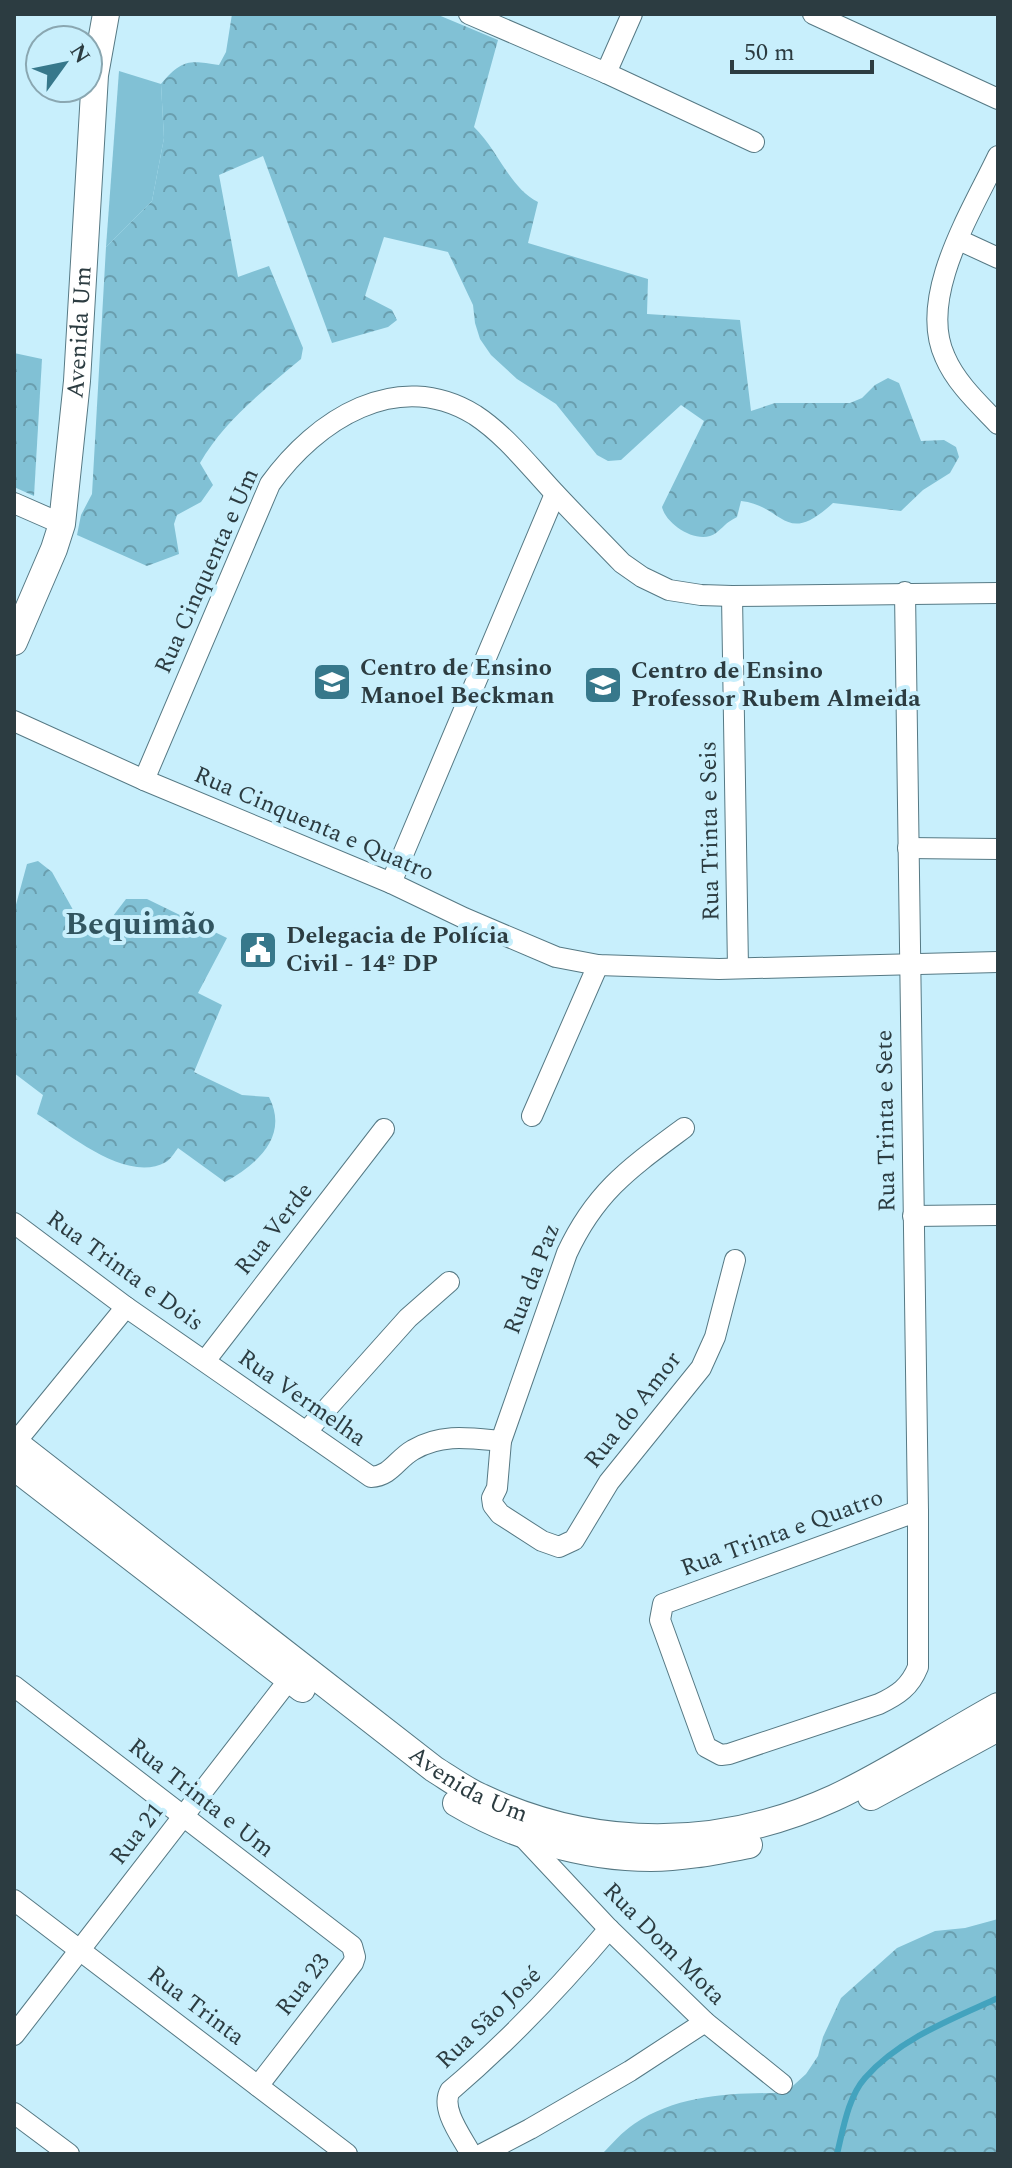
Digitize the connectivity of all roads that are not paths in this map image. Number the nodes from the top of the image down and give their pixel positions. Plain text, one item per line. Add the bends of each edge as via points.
1 (106, 14) edge
2 (469, 14) edge
3 (632, 14) edge
4 (813, 14) edge
5 (606, 73) junction
6 (998, 99) edge
7 (81, 104) edge
8 (754, 142) dead end
9 (998, 156) edge
10 (959, 240) junction
11 (998, 258) edge
12 (998, 424) edge
13 (555, 494) junction
14 (14, 503) edge
15 (57, 522) junction
16 (905, 592) junction
17 (998, 593) edge
18 (732, 596) junction
19 (14, 607) edge
20 (14, 642) edge
21 (14, 721) edge
22 (144, 780) junction
23 (908, 848) junction
24 (998, 849) edge
25 (391, 883) junction
26 (998, 962) edge
27 (910, 963) junction
28 (598, 965) junction
29 (738, 968) junction
30 (532, 1116) dead end
31 (684, 1128) dead end
32 (384, 1129) dead end
33 (998, 1215) edge
34 (913, 1216) junction
35 (14, 1223) edge
36 (735, 1260) dead end
37 (449, 1282) dead end
38 (126, 1307) junction
39 (205, 1361) junction
40 (306, 1432) junction
41 (501, 1441) junction
42 (14, 1443) edge
43 (14, 1467) edge
44 (918, 1511) junction
45 (574, 1540) joint
46 (295, 1672) junction
47 (14, 1686) edge
48 (998, 1706) edge
49 (998, 1728) edge
50 (706, 1747) joint
51 (183, 1817) junction
52 (518, 1832) junction
53 (14, 1900) edge
54 (609, 1929) junction
55 (79, 1950) junction
56 (354, 1951) joint
57 (705, 2022) junction
58 (14, 2035) edge
59 (782, 2084) dead end
60 (258, 2086) junction
61 (14, 2113) edge
62 (69, 2154) edge
63 (347, 2154) edge
64 (471, 2154) edge
65 (482, 2154) edge

1 - 15 main road, Avenida Um via 95,75 77,381
2 - 5 street
3 - 5 street
4 - 6 street
5 - 8 street
7 - 15 main road, Avenida Um
9 - 10 street
10 - 11 street
10 - 12 street via 937,304 940,346 953,372
13 - 18 street, Rua Cinquenta e Um via 642,577 669,590
13 - 22 street, Rua Cinquenta e Um via 474,415 437,400 381,401 354,408 319,430 270,484
13 - 25 street
14 - 15 street
15 - 19 main road, Avenida Um
15 - 20 main road, Avenida Um via 54,549
16 - 17 street, Rua Cinquenta e Um
16 - 18 street, Rua Cinquenta e Um
16 - 23 street, Rua Trinta e Sete
18 - 29 street, Rua Trinta e Seis
21 - 22 street, Rua Cinquenta e Quatro
22 - 25 street, Rua Cinquenta e Quatro
23 - 24 street
23 - 27 street, Rua Trinta e Sete
25 - 28 street, Rua Cinquenta e Quatro via 556,957
26 - 27 street, Rua Cinquenta e Quatro
27 - 29 street, Rua Cinquenta e Quatro
27 - 34 street, Rua Trinta e Sete
28 - 29 street, Rua Cinquenta e Quatro
28 - 30 street
31 - 41 street, Rua da Paz via 630,1168 580,1224
32 - 39 street, Rua Verde
33 - 34 street
34 - 44 street, Rua Trinta e Sete
35 - 38 street, Rua Trinta e Dois
36 - 45 street, Rua do Amor via 715,1337 701,1368 609,1482
37 - 40 street via 408,1318
38 - 39 street, Rua Trinta e Dois
38 - 42 street
39 - 40 street, Rua Vermelha
40 - 41 street, Rua Vermelha via 371,1477 392,1470 414,1449 446,1438
41 - 45 street, Rua da Paz via 493,1505 552,1546
42 - 46 main road, Avenida Um
43 - 46 main road, Avenida Um
44 - 50 street, Rua Trinta e Sete via 920,1649 912,1683 888,1700 729,1754
44 - 50 street, Rua Trinta e Quatro via 663,1604 660,1620
46 - 48 main road, Avenida Um via 480,1797 559,1825 646,1839 745,1829 791,1815 835,1797
46 - 51 street, Rua 21
46 - 52 main road, Avenida Um via 430,1787 474,1814
47 - 51 street, Rua Trinta e Um
49 - 52 main road, Avenida Um via 844,1811 756,1843 652,1858 570,1849
51 - 55 street, Rua 21
51 - 56 street, Rua Trinta e Um
52 - 54 street, Rua Dom Mota
53 - 55 street, Rua Trinta
54 - 57 street, Rua Dom Mota
54 - 64 street, Rua São José via 555,1993 450,2091 447,2107
55 - 58 street, Rua 21
55 - 60 street, Rua Trinta
56 - 60 street, Rua 23 via 353,1963
57 - 59 street, Rua Dom Mota
57 - 65 street
60 - 63 street, Rua Trinta
61 - 62 street

